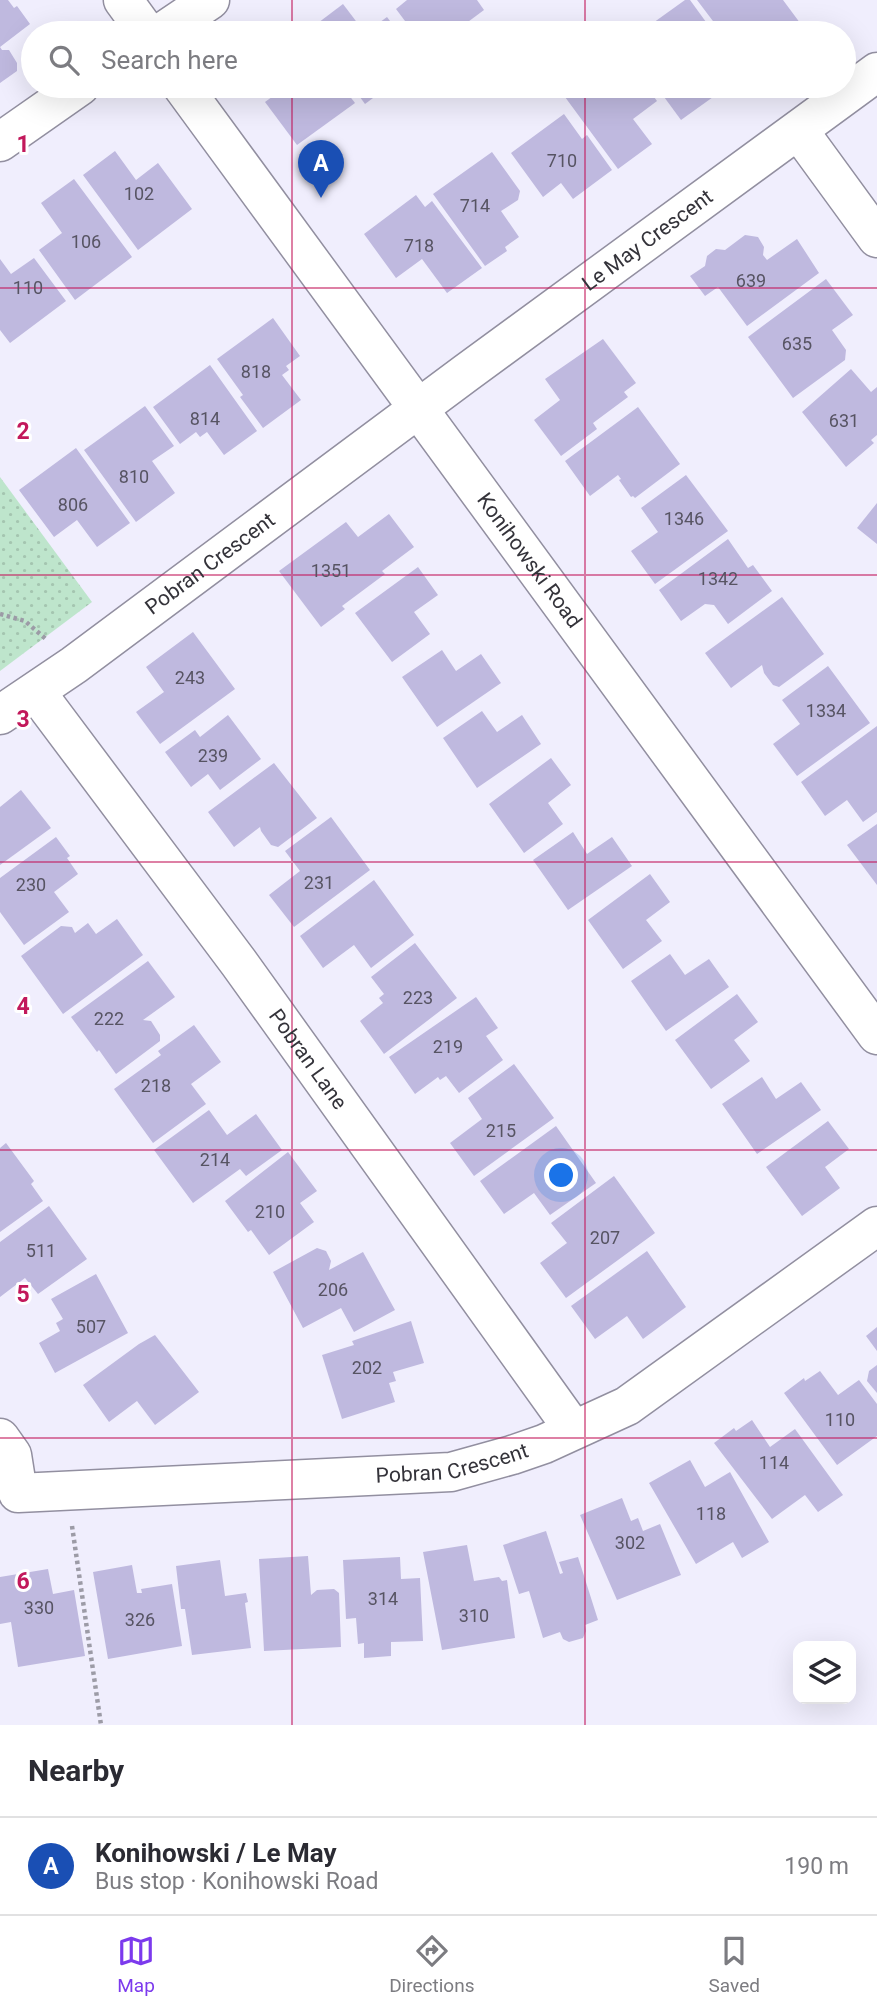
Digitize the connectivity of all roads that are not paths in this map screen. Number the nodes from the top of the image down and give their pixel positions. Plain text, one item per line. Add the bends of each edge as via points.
1 (123, 0) edge
2 (210, 0) edge
3 (138, 21) edge
4 (179, 21) edge
5 (877, 72) edge
6 (856, 88) edge
7 (63, 98) edge
8 (191, 98) edge
9 (843, 98) edge
10 (799, 131) junction
11 (0, 142) edge
12 (877, 238) edge
13 (418, 409) junction
14 (36, 692) junction
15 (0, 715) edge
16 (877, 1035) edge
17 (877, 1226) edge
18 (573, 1430) junction
19 (0, 1438) edge
20 (9, 1494) edge

1 - 3 street
2 - 4 street
5 - 6 street, Le May Crescent
7 - 11 street
8 - 13 street, Konihowski Road
9 - 10 street, Le May Crescent
10 - 12 street
10 - 13 street, Le May Crescent
13 - 14 street, Pobran Crescent
13 - 16 street, Konihowski Road
14 - 15 street, Pobran Crescent
14 - 18 street, Pobran Lane via 239,963
17 - 18 street, Pobran Crescent via 628,1406
18 - 20 street, Pobran Crescent via 544,1444 451,1472
19 - 20 street, Pobran Crescent via 12,1455

